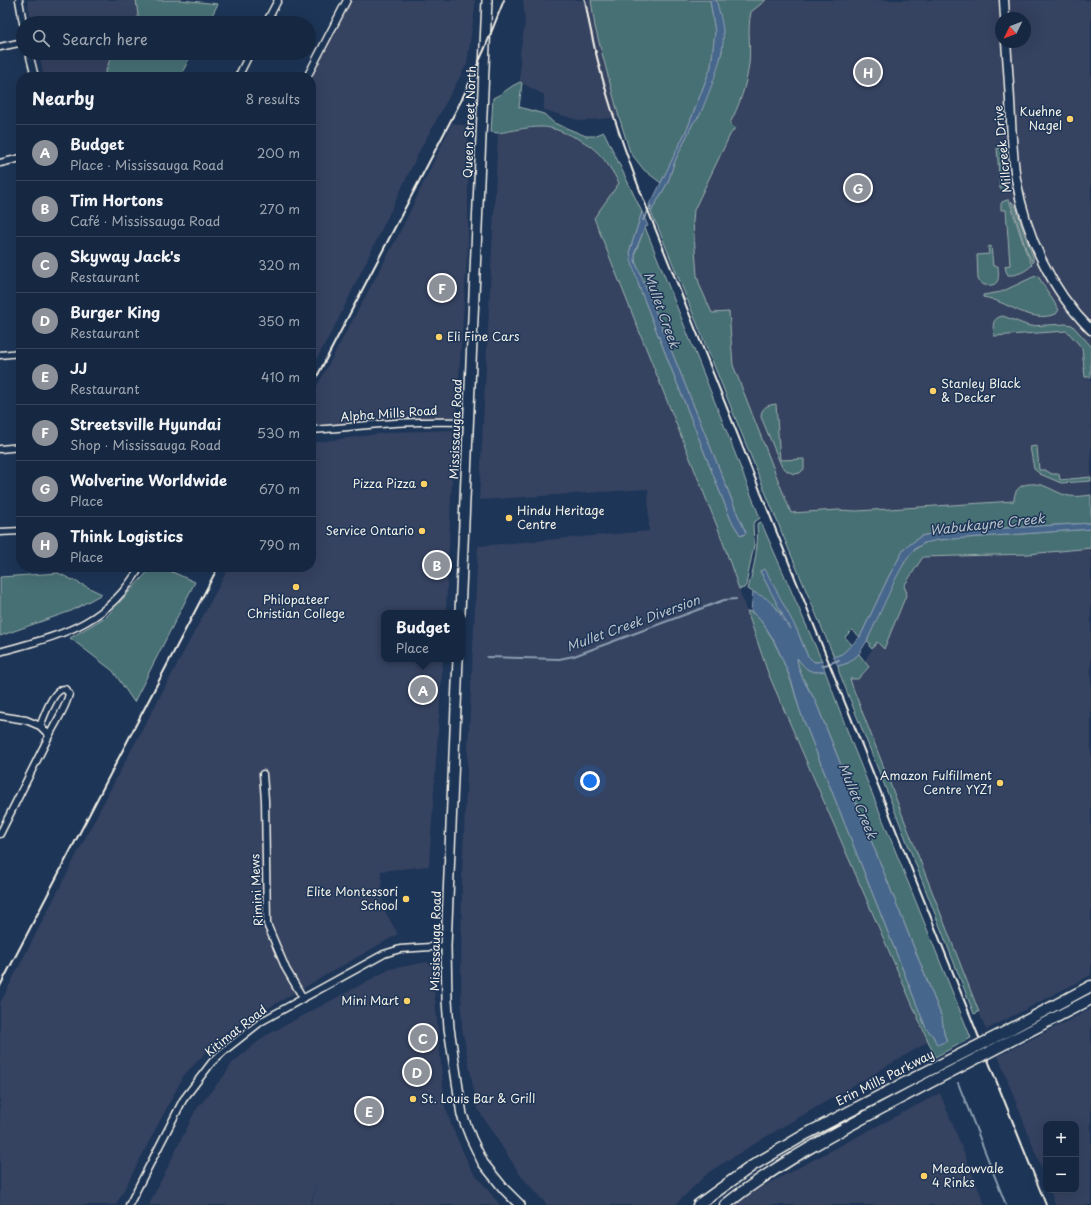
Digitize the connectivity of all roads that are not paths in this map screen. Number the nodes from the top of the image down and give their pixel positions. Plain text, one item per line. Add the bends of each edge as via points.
1 (18, 0) edge
2 (278, 0) edge
3 (347, 0) edge
4 (487, 0) edge
5 (1004, 0) edge
6 (1005, 12) edge
7 (21, 16) edge
8 (270, 16) edge
9 (16, 44) edge
10 (0, 47) edge
11 (1006, 48) edge
12 (31, 60) edge
13 (246, 60) edge
14 (316, 60) edge
15 (316, 60) edge
16 (34, 72) edge
17 (240, 72) edge
18 (310, 72) edge
19 (16, 159) edge
20 (0, 163) edge
21 (476, 245) joint
22 (1091, 330) edge
23 (16, 353) edge
24 (0, 355) edge
25 (469, 422) junction
26 (316, 430) edge
27 (16, 447) edge
28 (0, 448) edge
29 (16, 531) edge
30 (0, 532) edge
31 (137, 572) edge
32 (460, 610) edge
33 (0, 652) edge
34 (458, 662) edge
35 (0, 716) edge
36 (40, 726) junction
37 (49, 735) junction
38 (264, 774) dead end
39 (0, 834) edge
40 (446, 946) junction
41 (1091, 986) edge
42 (303, 998) junction
43 (1091, 999) edge
44 (129, 1205) edge
45 (520, 1205) edge
46 (698, 1205) edge
47 (725, 1205) edge

1 - 7 street
2 - 8 street
3 - 15 street
4 - 21 main road, Queen Street North
5 - 6 street
9 - 10 street
11 - 22 street, Millcreek Drive via 1014,162 1025,215 1035,246 1052,280
12 - 16 street
13 - 17 street
14 - 18 street
19 - 20 street
21 - 25 main road, Mississauga Road
23 - 24 street
25 - 26 street, Alpha Mills Road via 404,422
25 - 32 main road, Mississauga Road
27 - 28 street
29 - 30 street
31 - 33 street via 115,601 83,624 48,639
34 - 40 main road, Mississauga Road
35 - 36 street via 26,720
36 - 37 street
36 - 37 street via 56,693 65,689 69,694 67,700
37 - 39 street
38 - 42 street, Rimini Mews via 267,924 286,970
40 - 42 street, Kitimat Road via 400,949 384,954
40 - 45 main road, Mississauga Road via 449,1022 462,1115 483,1162
41 - 46 main road, Erin Mills Parkway, bridge via 835,1118 752,1166
42 - 44 street, Kitimat Road via 262,1021 212,1062 183,1100
43 - 47 main road, Erin Mills Parkway, bridge via 813,1146 761,1178

